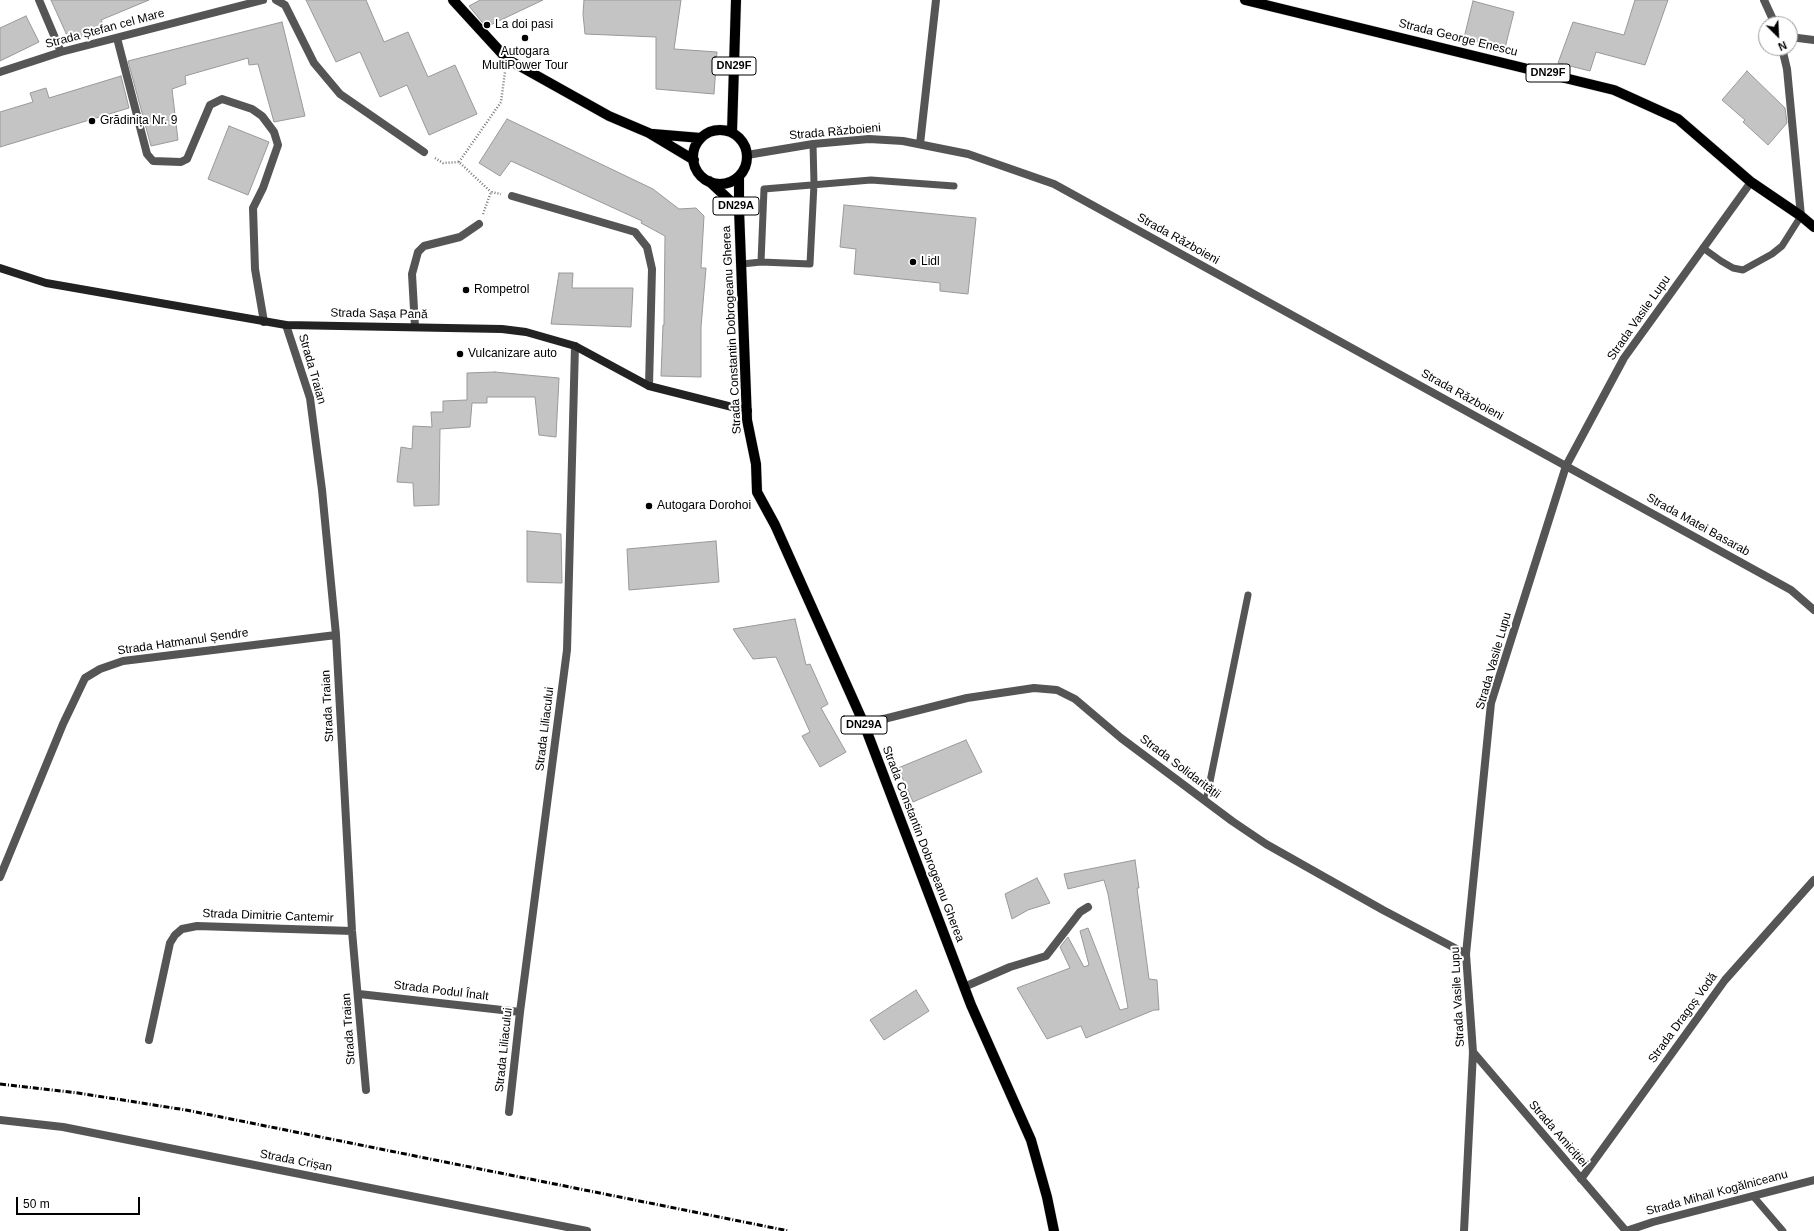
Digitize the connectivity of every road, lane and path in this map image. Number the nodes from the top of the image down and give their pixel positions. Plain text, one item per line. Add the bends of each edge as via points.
1 (39, 0) edge
2 (263, 0) edge
3 (276, 0) edge
4 (453, 0) edge
5 (736, 0) edge
6 (936, 0) edge
7 (1245, 0) edge
8 (1764, 0) edge
9 (1771, 16) edge
10 (117, 38) junction
11 (1798, 38) edge
12 (1814, 40) edge
13 (61, 52) junction
14 (1784, 56) edge
15 (507, 59) junction
16 (0, 72) edge
17 (732, 132) junction
18 (650, 133) junction
19 (701, 138) junction
20 (813, 144) junction
21 (920, 144) junction
22 (424, 152) joint
23 (747, 154) junction
24 (694, 160) junction
25 (459, 162) junction
26 (738, 176) junction
27 (709, 181) junction
28 (1751, 182) junction
29 (814, 184) junction
30 (954, 186) dead end
31 (491, 192) junction
32 (512, 196) joint
33 (739, 209) junction
34 (1802, 216) junction
35 (479, 224) joint
36 (1814, 227) edge
37 (1704, 248) junction
38 (761, 262) junction
39 (742, 264) junction
40 (0, 268) edge
41 (264, 322) junction
42 (286, 325) junction
43 (415, 327) junction
44 (575, 346) junction
45 (649, 386) junction
46 (748, 411) junction
47 (1566, 466) junction
48 (1248, 595) dead end
49 (1814, 610) edge
50 (336, 635) junction
51 (864, 724) junction
52 (1206, 801) junction
53 (0, 877) edge
54 (1814, 880) edge
55 (1088, 907) dead end
56 (352, 931) junction
57 (1466, 954) junction
58 (964, 987) junction
59 (359, 994) junction
60 (520, 1012) junction
61 (149, 1040) dead end
62 (1472, 1052) junction
63 (366, 1090) dead end
64 (510, 1112) dead end
65 (0, 1120) edge
66 (1581, 1179) junction
67 (1814, 1180) edge
68 (1753, 1196) junction
69 (587, 1231) edge
70 (1054, 1231) edge
71 (1464, 1231) edge
72 (1626, 1231) edge
73 (1783, 1231) edge

1 - 13 street
2 - 10 street, Strada Ștefan cel Mare
3 - 22 street via 285,5 314,62 340,94
4 - 15 main road
5 - 17 main road, DN29F
6 - 21 street
7 - 28 main road, Strada George Enescu / DN29F via 1614,90 1678,119
8 - 9 street
10 - 13 street, Strada Ștefan cel Mare
10 - 41 street via 147,154 153,161 181,162 187,159 210,105 222,99 252,109 262,116 274,132 278,145 264,188 253,208 255,269
11 - 12 street
13 - 16 street, Strada Ștefan cel Mare
14 - 34 street
15 - 18 main road via 609,116
15 - 25 path via 501,102
17 - 19 main road via 712,131
17 - 23 main road via 744,144
18 - 19 main road
18 - 24 main road
19 - 24 main road via 694,152
20 - 21 street, Strada Războieni via 869,139
20 - 23 street, Strada Războieni
20 - 29 lane
21 - 47 street, Strada Războieni via 968,154 1054,184
22 - 25 path via 443,162
23 - 26 main road via 744,170
24 - 27 main road via 696,169
25 - 31 path
26 - 27 main road via 724,183
26 - 33 main road, Strada Constantin Dobrogeanu Gherea / DN29A
27 - 33 main road, Strada Constantin Dobrogeanu Gherea / DN29A
28 - 34 main road, Strada George Enescu / DN29F
28 - 37 street, Strada Vasile Lupu
29 - 30 lane via 871,180
29 - 38 lane via 764,189
29 - 38 lane via 810,264
31 - 32 path
31 - 35 path
32 - 45 street via 635,232 647,247 652,269
33 - 39 main road, Strada Constantin Dobrogeanu Gherea / DN29A
34 - 36 main road, Strada George Enescu / DN29F
34 - 37 lane via 1782,246 1743,270 1733,268
35 - 43 street via 460,237 424,246 418,252 412,274
37 - 47 street, Strada Vasile Lupu via 1624,358
38 - 39 lane
39 - 46 main road, Strada Constantin Dobrogeanu Gherea / DN29A
40 - 41 street, Strada Sașa Pană via 46,283
41 - 42 street, Strada Sașa Pană
42 - 43 street, Strada Sașa Pană
42 - 50 street, Strada Traian via 310,398
43 - 44 street, Strada Sașa Pană via 502,328
44 - 45 street, Strada Sașa Pană
44 - 60 street, Strada Liliacului via 567,650
45 - 46 street, Strada Sașa Pană
46 - 51 main road, Strada Constantin Dobrogeanu Gherea / DN29A via 747,420 756,464 757,492 775,524
47 - 49 street, Strada Matei Basarab via 1791,590
47 - 57 street, Strada Vasile Lupu via 1491,703
48 - 52 lane
50 - 53 street, Strada Hatmanul Șendre via 123,661 100,669 85,678 63,724
50 - 56 street, Strada Traian
51 - 52 street, Strada Solidarității via 967,698 1034,688 1057,690 1075,699 1121,738
51 - 58 main road, Strada Constantin Dobrogeanu Gherea / DN29A
52 - 57 street, Strada Solidarității via 1266,844
54 - 66 street, Strada Dragoș Vodă via 1725,980
55 - 58 street via 1080,912 1046,956 1010,967
56 - 59 street, Strada Traian
56 - 61 street, Strada Dimitrie Cantemir via 197,926 182,929 170,944
57 - 62 street, Strada Vasile Lupu
58 - 70 main road, Strada Constantin Dobrogeanu Gherea / DN29A via 1031,1140 1048,1197
59 - 60 street, Strada Podul Înalt
59 - 63 street, Strada Traian
60 - 64 street, Strada Liliacului
62 - 66 street, Strada Amiciției
62 - 71 street, Strada Vasile Lupu
65 - 69 street, Strada Crișan via 63,1127
66 - 72 street, Strada Amiciției
67 - 68 street, Strada Mihail Kogălniceanu
68 - 72 street, Strada Mihail Kogălniceanu
68 - 73 lane

